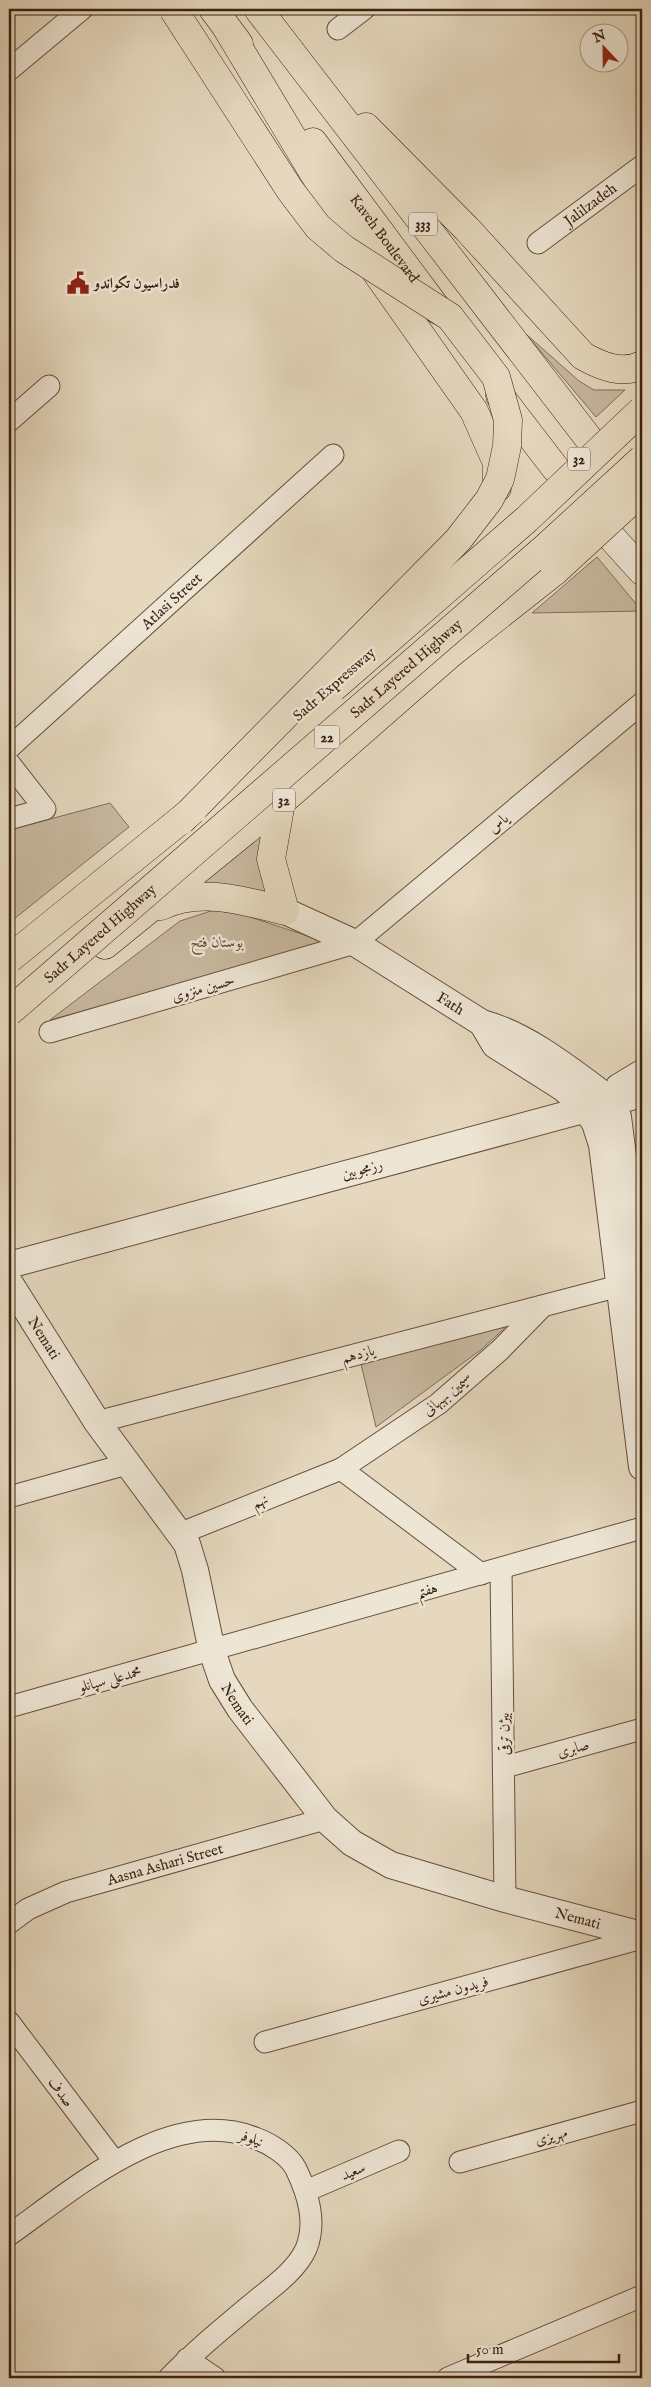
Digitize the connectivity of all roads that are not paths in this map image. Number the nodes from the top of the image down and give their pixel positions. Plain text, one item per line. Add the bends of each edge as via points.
1 (82, 9) edge
2 (173, 9) edge
3 (258, 9) edge
4 (364, 9) edge
5 (221, 19) edge
6 (338, 29) dead end
7 (284, 45) junction
8 (9, 70) edge
9 (642, 166) edge
10 (538, 243) dead end
11 (642, 364) edge
12 (49, 386) dead end
13 (640, 404) edge
14 (9, 421) edge
15 (589, 439) tunnel mouth
16 (333, 455) dead end
17 (642, 459) edge
18 (556, 469) dead end
19 (642, 491) edge
20 (612, 539) dead end
21 (642, 571) edge
22 (420, 610) junction
23 (642, 703) edge
24 (9, 748) edge
25 (9, 763) edge
26 (282, 802) junction
27 (9, 819) edge
28 (181, 821) junction
29 (285, 911) junction
30 (142, 916) junction
31 (355, 943) junction
32 (9, 952) edge
33 (9, 959) edge
34 (9, 1012) edge
35 (9, 1023) edge
36 (482, 1023) junction
37 (50, 1032) dead end
38 (642, 1070) edge
39 (642, 1084) edge
40 (642, 1094) edge
41 (611, 1107) edge
42 (638, 1239) edge
43 (9, 1265) edge
44 (9, 1282) edge
45 (634, 1290) edge
46 (544, 1306) junction
47 (97, 1422) junction
48 (127, 1464) junction
49 (642, 1467) edge
50 (341, 1469) junction
51 (9, 1497) edge
52 (642, 1528) edge
53 (179, 1534) junction
54 (501, 1569) junction
55 (481, 1574) junction
56 (212, 1651) junction
57 (9, 1707) edge
58 (642, 1729) edge
59 (505, 1767) junction
60 (325, 1819) junction
61 (505, 1899) junction
62 (9, 1923) edge
63 (642, 1937) edge
64 (9, 2022) edge
65 (265, 2042) dead end
66 (642, 2111) edge
67 (399, 2151) dead end
68 (114, 2161) junction
69 (460, 2162) dead end
70 (306, 2191) junction
71 (9, 2235) edge
72 (642, 2296) edge
73 (186, 2359) junction
74 (169, 2378) edge
75 (215, 2378) edge
76 (448, 2378) edge

1 - 8 street
2 - 28 main road, bridge via 290,190 318,227 344,249 450,317 496,378 508,420 507,446 500,479 489,500 458,540
3 - 7 main road, 333
4 - 6 street
5 - 18 main road, Kaveh Boulevard / 333
5 - 22 main road via 355,242 474,411 497,463 497,489 488,510
7 - 11 main road via 467,229 583,356 604,367 634,369
7 - 15 main road, 333
9 - 10 street, Jalilzadeh
12 - 14 street
13 - 22 main road, Sadr Expressway / 32
13 - 28 main road, 22, bridge via 527,519
16 - 24 street, Atlasi Street
17 - 34 main road, Sadr Layered Highway / 22, bridge via 545,548
19 - 26 main road, 32, bridge via 555,571 450,654
20 - 21 main road
22 - 32 main road, Sadr Expressway / 32 via 178,818
23 - 31 street, یاس
25 - 27 street via 45,809
26 - 29 main road via 271,859
26 - 30 main road, 32
28 - 33 main road, 22, bridge
29 - 30 main road via 203,895 173,900
29 - 31 street, Fath
30 - 35 main road, 32
31 - 36 street, Fath
31 - 37 street, حسین منزوی
36 - 41 street, Fath via 503,1029 572,1072
36 - 41 street via 495,1045 563,1088
38 - 41 street
39 - 41 street
40 - 41 street, رزمجوبین
41 - 42 street
41 - 43 street, رزمجوبین
41 - 45 street via 602,1145
42 - 45 street
44 - 47 street, Nemati
45 - 46 street, یازدهم
45 - 49 street
46 - 47 street, یازدهم
46 - 50 street, سیمین بهبهانی via 438,1404
47 - 48 street, Nemati
48 - 51 street
48 - 53 street, Nemati
50 - 53 street, نهم
50 - 55 street
52 - 54 street, هفتم
53 - 56 street, Nemati via 191,1555
54 - 55 street, هفتم
54 - 59 street, بیژن ترقی
55 - 56 street, هفتم
56 - 57 street, محمدعلی سپانلو
56 - 60 street, Nemati via 231,1696
58 - 59 street, صابری
59 - 61 street, بیژن ترقی
60 - 61 street, Nemati via 352,1843 391,1865
60 - 62 street, Aasna Ashari Street via 66,1892 28,1909
61 - 63 street, Nemati
63 - 65 street, فریدون مشیری
64 - 68 street, صدف
66 - 69 street, مهریزی
67 - 70 street, سعید
68 - 70 street, نیلوفر via 174,2136 211,2130 242,2132 268,2143 288,2160
68 - 71 street, نیلوفر
70 - 73 street, نیلوفر via 312,2222 306,2250 289,2273
72 - 76 street
73 - 74 street
73 - 75 street

